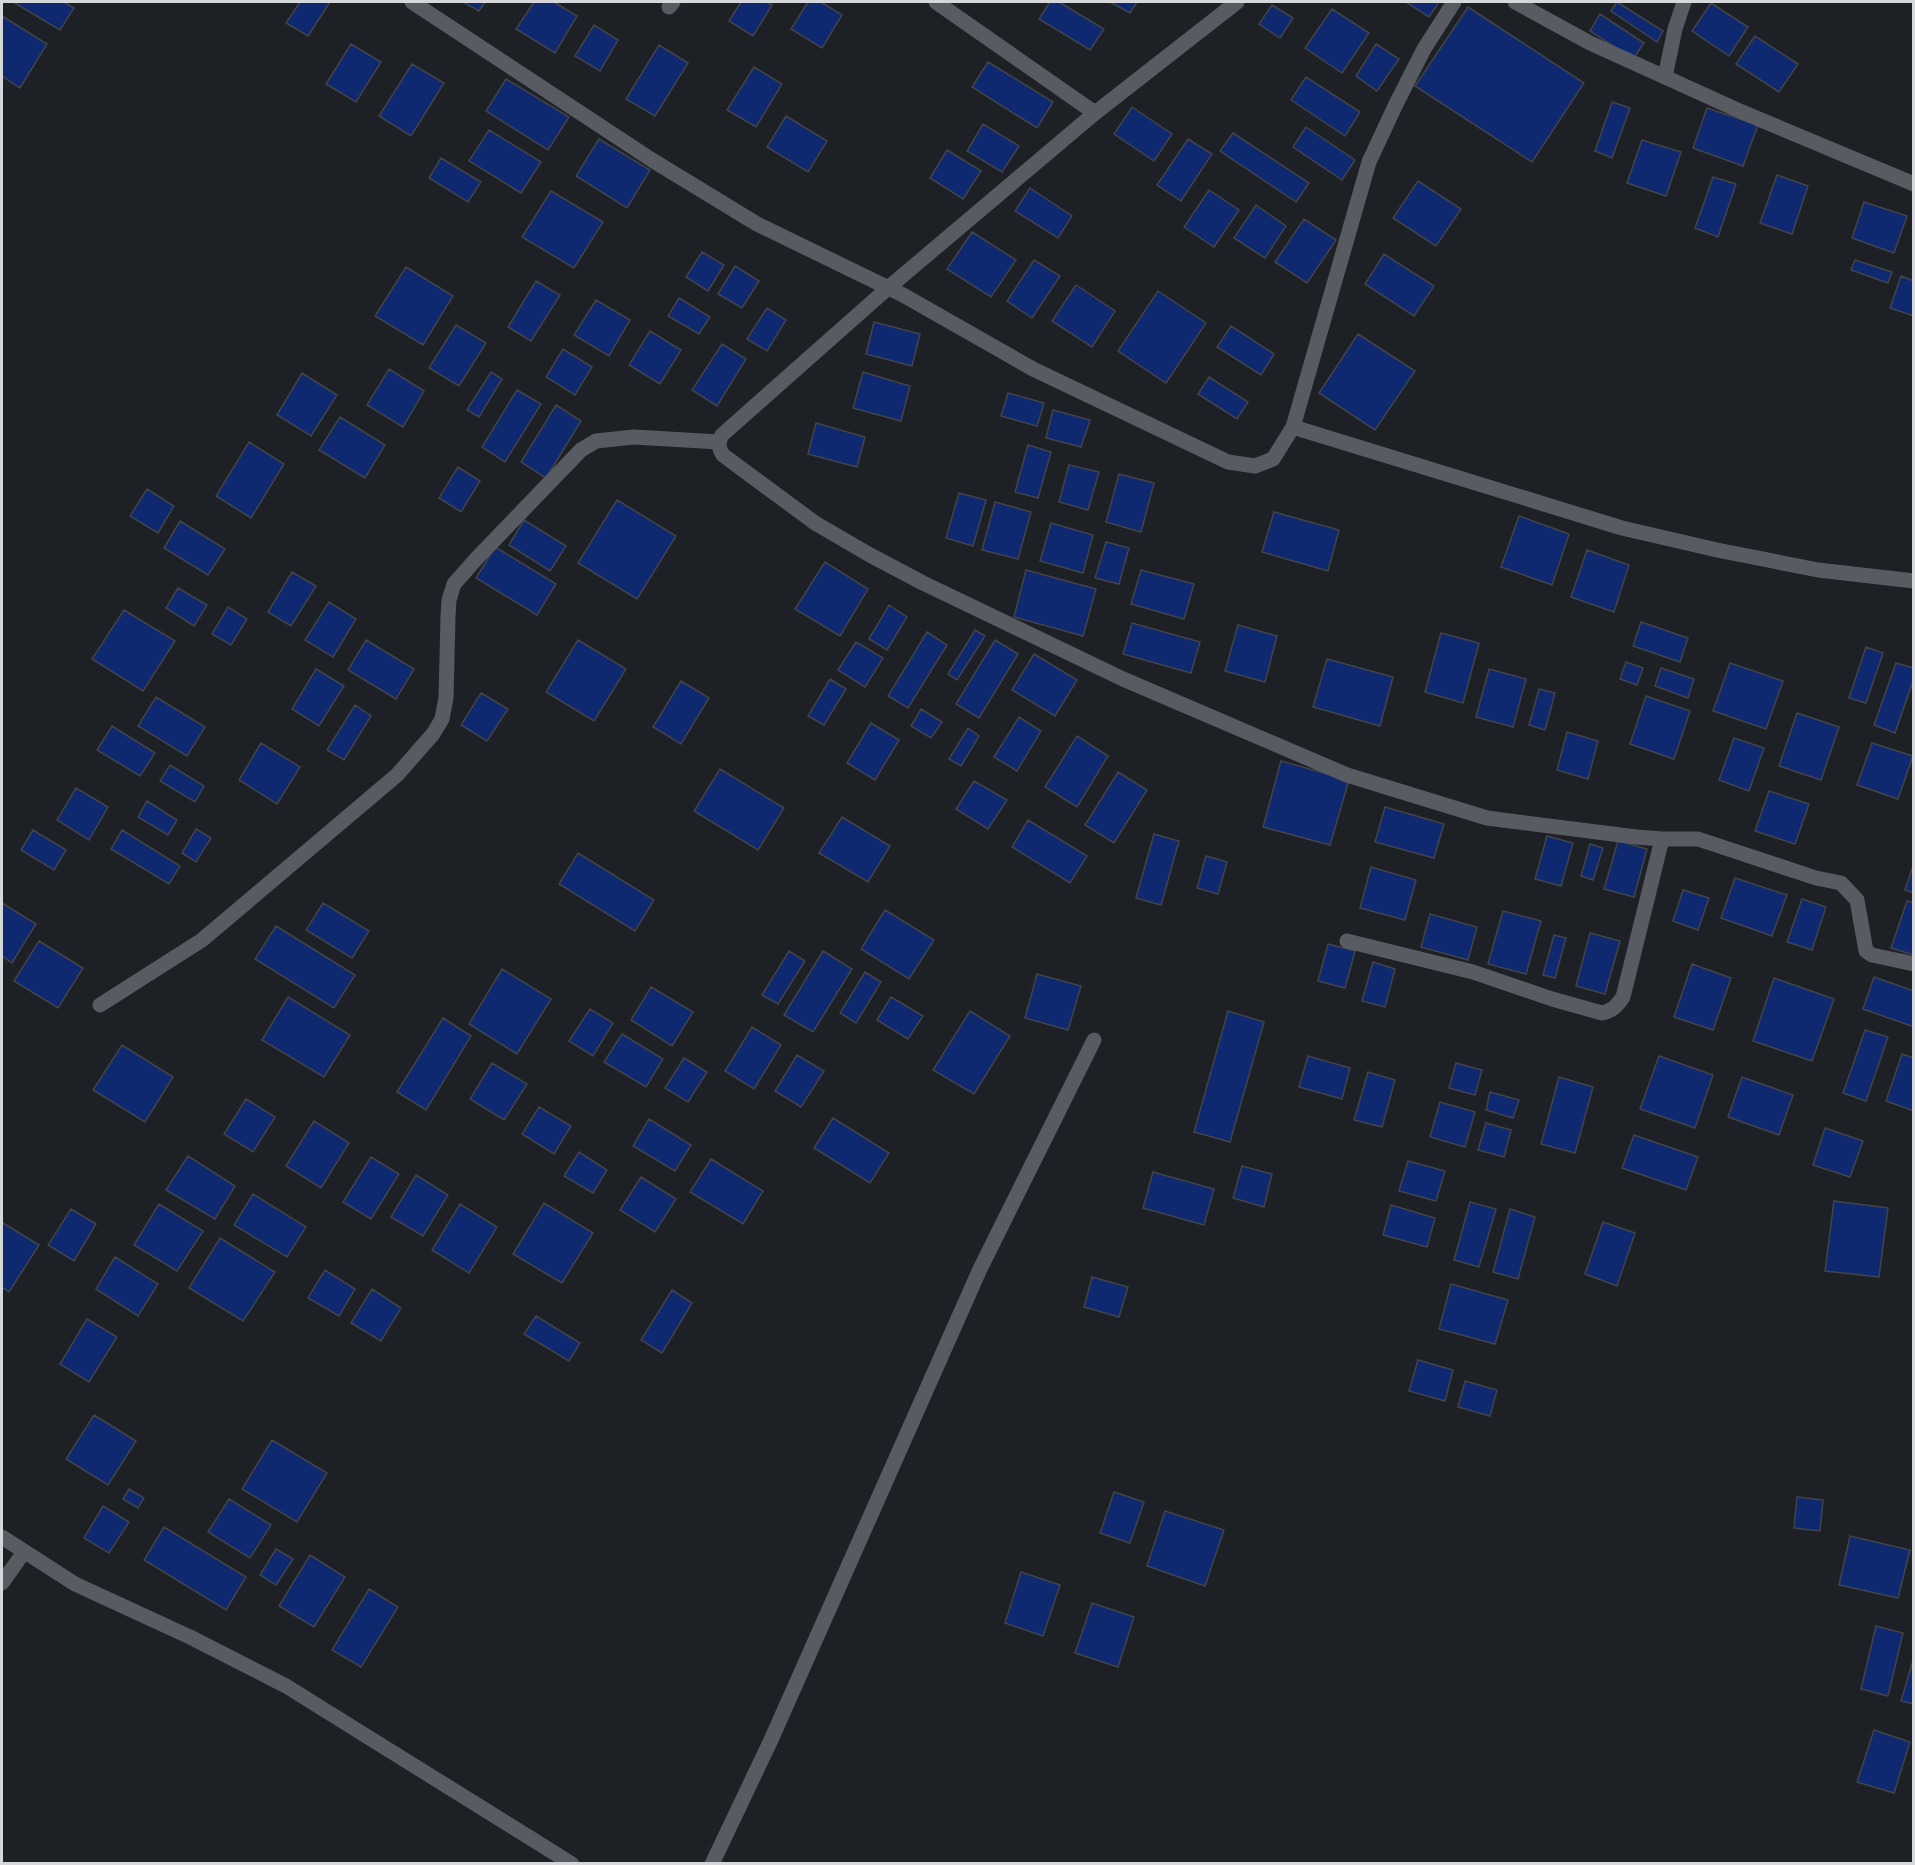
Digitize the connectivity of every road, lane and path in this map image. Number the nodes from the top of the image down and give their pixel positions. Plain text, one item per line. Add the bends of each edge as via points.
1 (412, 2) edge
2 (936, 2) edge
3 (1237, 2) edge
4 (1454, 2) edge
5 (1515, 2) edge
6 (1683, 2) edge
7 (1665, 77) junction
8 (1095, 112) junction
9 (1914, 184) edge
10 (888, 288) junction
11 (1293, 427) junction
12 (719, 442) junction
13 (1914, 581) edge
14 (1662, 838) junction
15 (1347, 942) dead end
16 (1914, 964) edge
17 (100, 1005) dead end
18 (1094, 1040) dead end
19 (2, 1537) edge
20 (24, 1552) junction
21 (2, 1583) edge
22 (572, 1863) edge
23 (712, 1863) edge

1 - 10 street via 757,224
2 - 8 street
3 - 8 street
4 - 11 street via 1424,49 1369,162
5 - 7 street via 1590,43
6 - 7 street
7 - 9 street
8 - 10 street
10 - 11 street via 1033,369 1228,462 1255,466 1273,459
10 - 12 street
11 - 13 street via 1622,528 1818,570
12 - 14 street via 723,455 815,523 870,555 1123,680 1347,775 1487,818
12 - 17 street via 634,437 596,441 581,450 454,584 449,600 446,698 442,719 433,734 397,775 202,940
14 - 15 street via 1623,997 1609,1011 1602,1013 1473,972
14 - 16 street via 1698,839 1841,884 1857,900 1866,951
18 - 23 street via 980,1269 771,1740
19 - 20 street
20 - 21 street
20 - 22 street via 75,1584 286,1686

